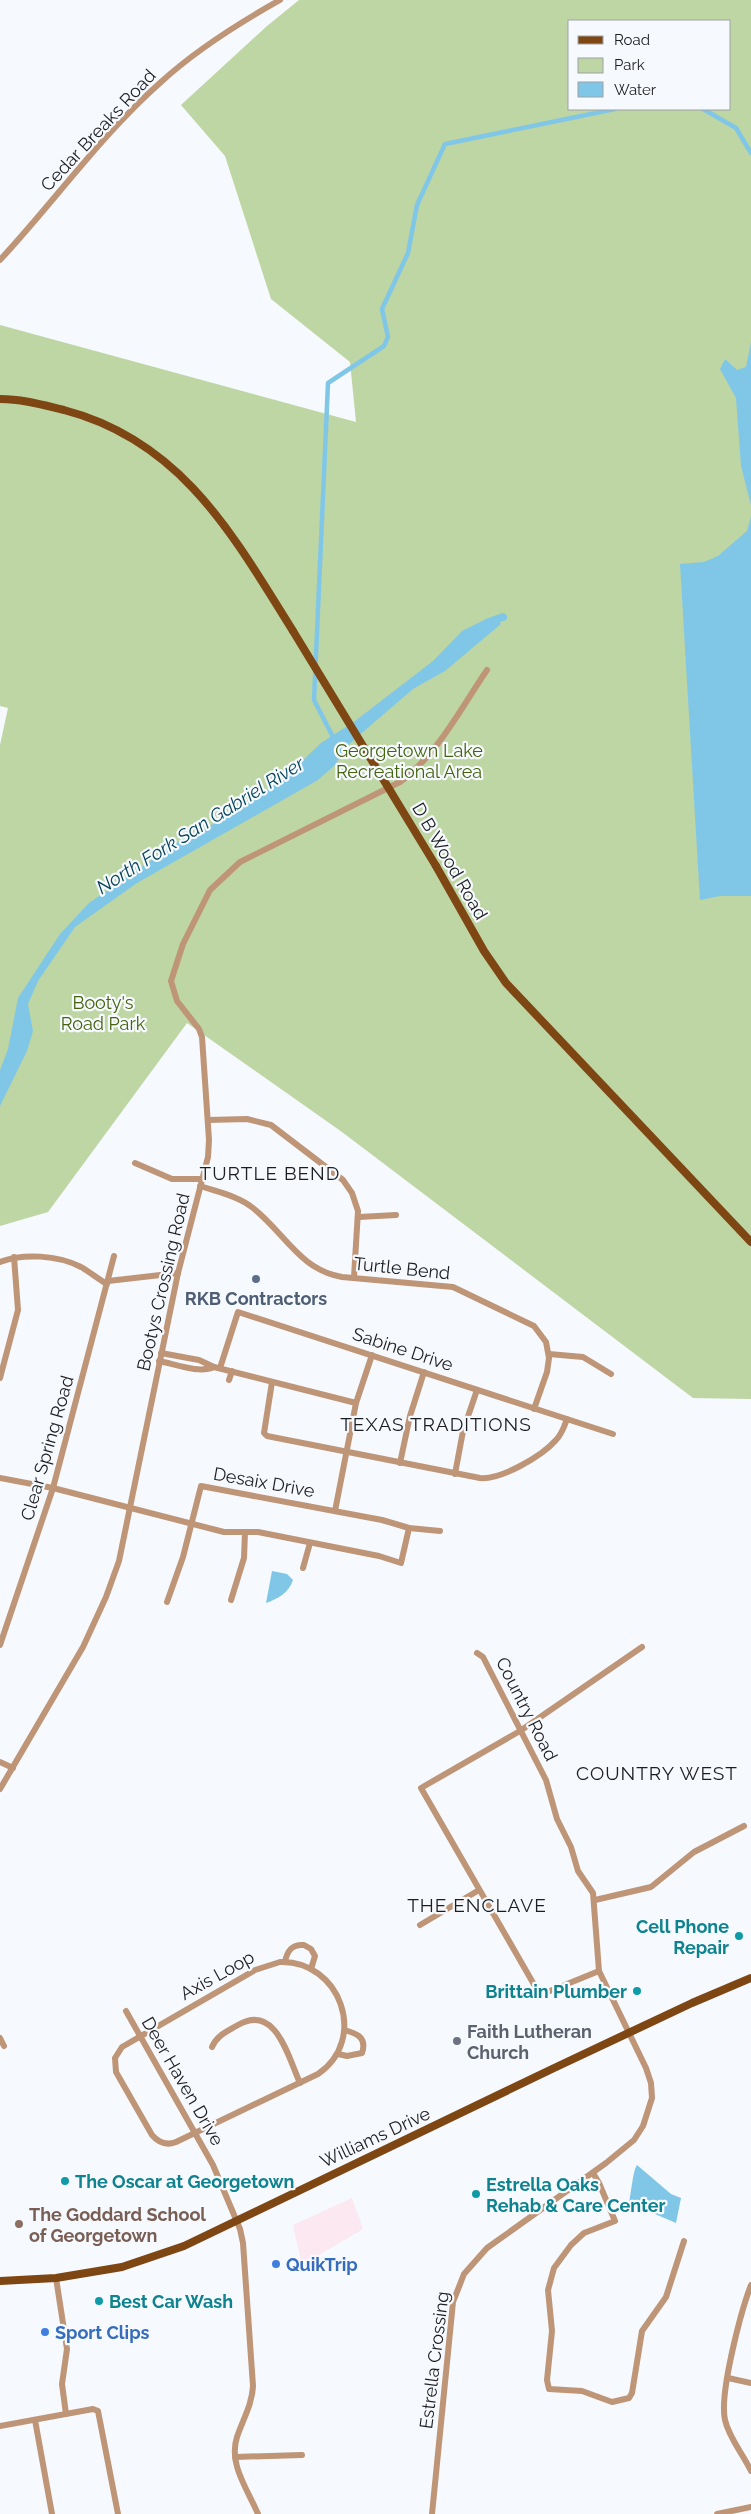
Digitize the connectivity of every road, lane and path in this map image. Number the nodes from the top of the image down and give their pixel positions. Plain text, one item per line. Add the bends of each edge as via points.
1 (280, 0) edge
2 (0, 260) edge
3 (0, 399) edge
4 (487, 670) dead end
5 (208, 1120) junction
6 (135, 1163) dead end
7 (201, 1183) junction
8 (396, 1215) dead end
9 (359, 1217) junction
10 (751, 1242) edge
11 (114, 1256) dead end
12 (14, 1257) junction
13 (0, 1262) edge
14 (178, 1273) junction
15 (354, 1277) junction
16 (108, 1282) junction
17 (161, 1352) junction
18 (549, 1354) junction
19 (372, 1355) junction
20 (159, 1361) junction
21 (217, 1367) junction
22 (232, 1371) junction
23 (424, 1372) junction
24 (611, 1374) dead end
25 (0, 1378) edge
26 (229, 1380) dead end
27 (272, 1382) junction
28 (477, 1390) junction
29 (356, 1403) junction
30 (534, 1408) junction
31 (567, 1419) junction
32 (613, 1434) dead end
33 (346, 1453) junction
34 (400, 1463) junction
35 (455, 1474) junction
36 (0, 1478) edge
37 (52, 1488) junction
38 (130, 1509) junction
39 (335, 1511) junction
40 (193, 1523) junction
41 (409, 1528) junction
42 (440, 1531) dead end
43 (245, 1532) junction
44 (310, 1542) junction
45 (303, 1568) dead end
46 (231, 1600) dead end
47 (167, 1602) dead end
48 (0, 1645) edge
49 (642, 1647) dead end
50 (477, 1653) dead end
51 (520, 1731) junction
52 (0, 1762) edge
53 (13, 1768) junction
54 (0, 1789) edge
55 (744, 1826) dead end
56 (480, 1890) junction
57 (595, 1900) junction
58 (420, 1924) dead end
59 (285, 1962) junction
60 (311, 1969) junction
61 (599, 1971) junction
62 (751, 1978) edge
63 (126, 2011) dead end
64 (345, 2030) junction
65 (629, 2033) junction
66 (140, 2036) junction
67 (0, 2038) edge
68 (4, 2046) dead end
69 (212, 2047) dead end
70 (338, 2054) junction
71 (300, 2083) junction
72 (196, 2133) junction
73 (593, 2173) junction
74 (237, 2220) junction
75 (684, 2241) dead end
76 (56, 2278) junction
77 (0, 2281) edge
78 (751, 2285) edge
79 (728, 2378) junction
80 (751, 2383) edge
81 (66, 2414) junction
82 (35, 2420) junction
83 (0, 2426) edge
84 (302, 2455) dead end
85 (235, 2457) junction
86 (751, 2471) edge
87 (751, 2507) edge
88 (52, 2514) edge
89 (118, 2514) edge
90 (258, 2514) edge
91 (432, 2514) edge
92 (718, 2514) edge

1 - 2 street, Cedar Breaks Road via 196,54 161,82 111,133
3 - 10 main road, D B Wood Road, bridge via 37,403 76,413 126,435 156,454 198,491 293,630 506,983
4 - 5 street, Bootys Crossing Road via 432,752 410,774 400,782 240,862 202,901 174,968 172,987 177,1001 202,1037
5 - 7 street, Bootys Crossing Road via 208,1150
5 - 9 street via 247,1119 270,1125 343,1180 354,1197
6 - 7 street, Turtle Bend via 172,1179
7 - 14 street, Bootys Crossing Road
7 - 15 street, Turtle Bend via 247,1203 312,1267 335,1276
8 - 9 street
9 - 15 street
11 - 16 street, Clear Spring Road
12 - 13 street
12 - 16 street via 28,1255 71,1263
12 - 25 street via 18,1310
14 - 16 street
14 - 17 street, Bootys Crossing Road
15 - 18 street, Turtle Bend via 461,1290 534,1326 543,1336
16 - 37 street, Clear Spring Road
17 - 20 street, Bootys Crossing Road
17 - 21 street
18 - 24 street via 583,1357
18 - 30 street via 547,1372
19 - 21 street, Sabine Drive via 238,1312
19 - 23 street, Sabine Drive
19 - 29 street
20 - 21 street via 198,1368
20 - 38 street, Bootys Crossing Road
21 - 22 street
22 - 26 street
22 - 27 street
23 - 28 street, Sabine Drive
23 - 34 street
27 - 29 street
27 - 33 street via 264,1433 272,1438
28 - 30 street, Sabine Drive
28 - 35 street via 463,1431
29 - 33 street
30 - 31 street, Sabine Drive
31 - 32 street, Sabine Drive
31 - 35 street via 560,1436 551,1446 502,1475 488,1479
33 - 34 street
33 - 39 street
34 - 35 street
36 - 37 street
37 - 38 street
37 - 48 street, Clear Spring Road
38 - 40 street
38 - 53 street, Bootys Crossing Road via 119,1561 97,1617 70,1671
39 - 40 street, Desaix Drive via 201,1486
39 - 41 street, Desaix Drive
40 - 43 street via 224,1532
40 - 47 street, Desaix Drive
41 - 42 street, Desaix Drive
41 - 44 street via 401,1563
43 - 44 street
43 - 46 street via 244,1558
44 - 45 street
49 - 51 street
50 - 51 street, Country Road via 484,1657
51 - 56 street via 421,1788
51 - 57 street, Country Road via 546,1780 557,1820 571,1847 578,1871
52 - 53 street
53 - 54 street, Bootys Crossing Road
55 - 57 street via 699,1848 651,1887
56 - 58 street
56 - 61 street via 540,1995
57 - 61 street, Country Road
59 - 60 street, Axis Loop
59 - 60 street via 292,1947 304,1945 311,1948 315,1956
59 - 66 street, Axis Loop via 270,1963 255,1970
60 - 64 street, Axis Loop via 326,1980 338,1997 344,2013
61 - 65 street, Country Road
62 - 65 main road, Williams Drive
63 - 66 street, Deer Haven Drive
64 - 70 street, Axis Loop
64 - 70 street via 358,2034 362,2039 362,2053 354,2056
65 - 73 street, Estrella Crossing via 651,2083 650,2109 634,2140
65 - 74 main road, Williams Drive
66 - 72 street, Deer Haven Drive
66 - 72 street, Axis Loop via 120,2049 115,2058 115,2068 152,2135 162,2143 170,2144
67 - 68 street
69 - 71 street via 217,2038 248,2019 266,2021 274,2029
70 - 71 street, Axis Loop via 323,2071
71 - 72 street, Axis Loop
72 - 74 street, Deer Haven Drive
73 - 75 street via 615,2221 593,2227 578,2239 562,2257 549,2283 552,2331 549,2389 582,2391 612,2402 629,2398 642,2331 666,2297
73 - 91 street, Estrella Crossing via 487,2248 472,2262 457,2288
74 - 76 main road, Williams Drive via 146,2260
74 - 85 street, Deer Haven Drive via 243,2243 253,2386 251,2403 236,2438
76 - 77 main road, Williams Drive
76 - 81 street via 67,2349 62,2384
78 - 79 street via 741,2314
79 - 80 street
79 - 86 street via 725,2420
81 - 82 street
81 - 89 street via 98,2411
82 - 83 street
82 - 88 street
84 - 85 street
85 - 90 street
87 - 92 street

